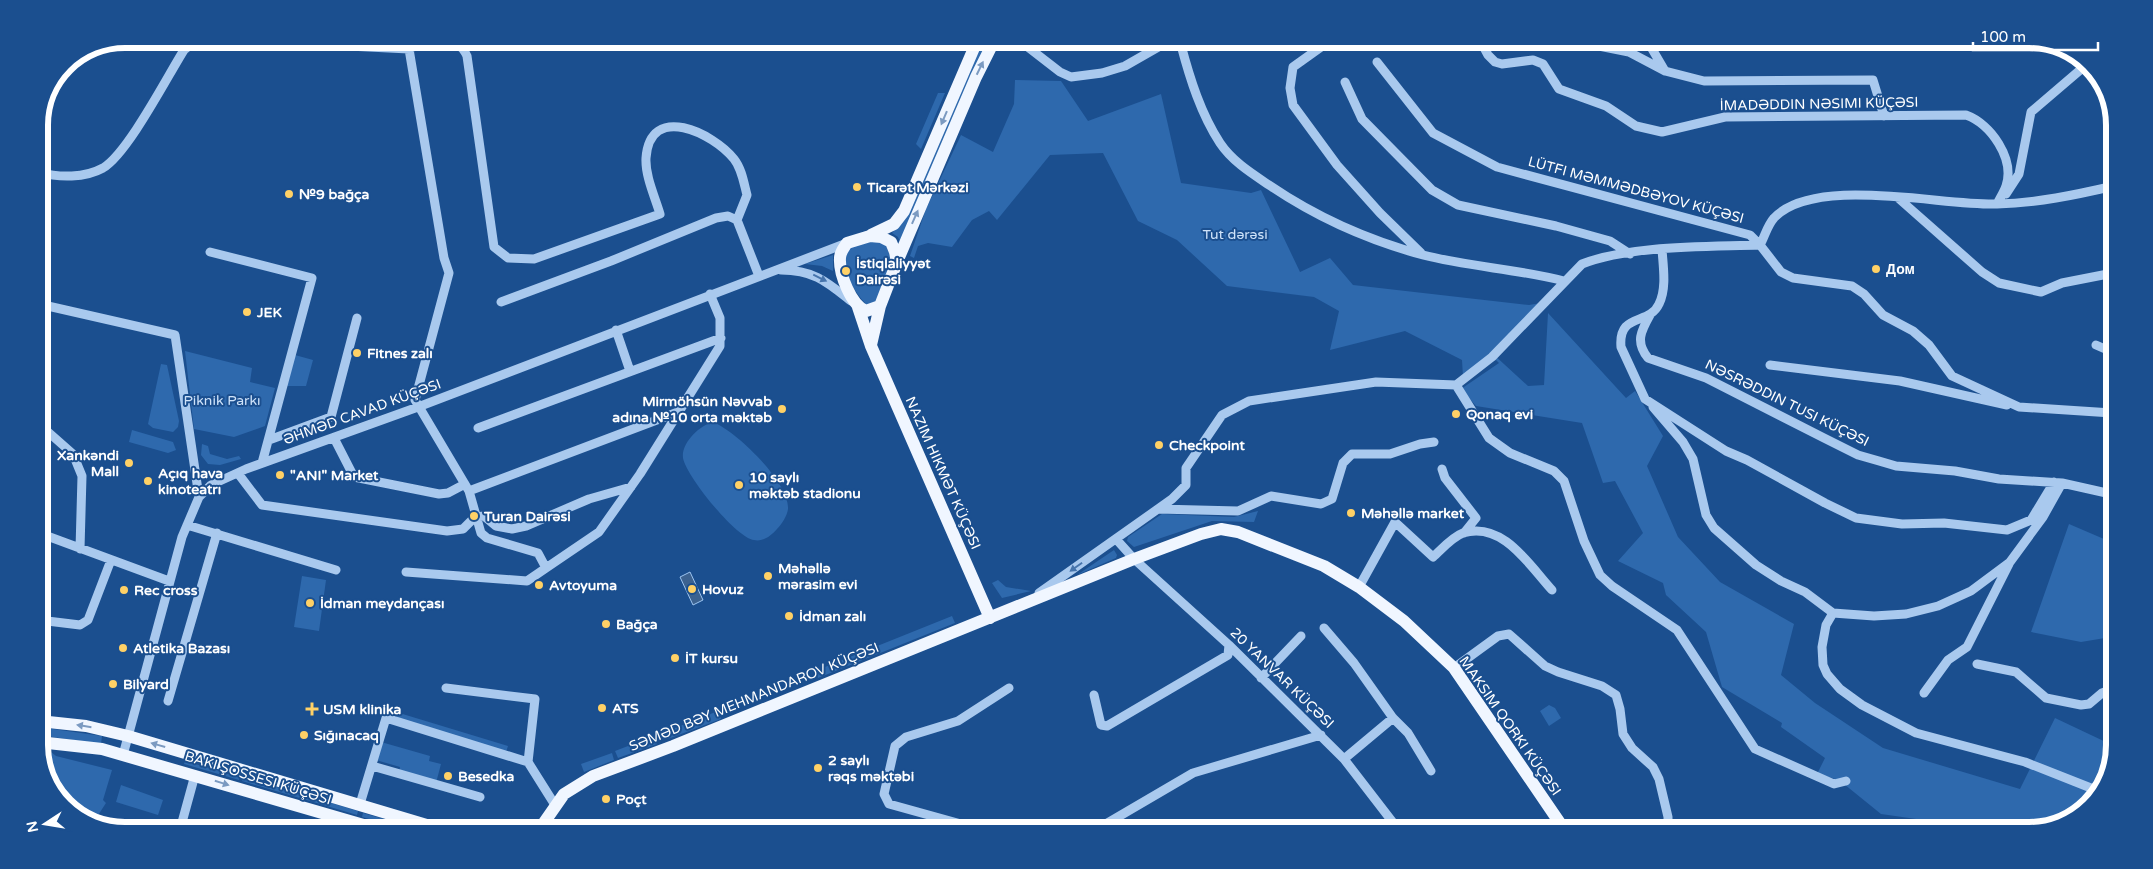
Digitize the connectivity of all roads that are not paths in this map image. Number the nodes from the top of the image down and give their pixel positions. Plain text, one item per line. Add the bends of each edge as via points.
1 (187, 48) edge
2 (382, 48) edge
3 (462, 48) edge
4 (974, 48) edge
5 (990, 48) edge
6 (1029, 48) edge
7 (1156, 48) edge
8 (1182, 48) edge
9 (1320, 48) edge
10 (1484, 48) edge
11 (1609, 48) edge
12 (1652, 48) edge
13 (409, 49) joint
14 (1377, 62) dead end
15 (2082, 69) edge
16 (1665, 71) junction
17 (1345, 82) dead end
18 (1884, 116) junction
19 (48, 175) edge
20 (2105, 188) edge
21 (1897, 197) junction
22 (1998, 204) junction
23 (737, 220) junction
24 (870, 236) junction
25 (847, 243) junction
26 (1760, 245) junction
27 (1662, 249) junction
28 (210, 252) dead end
29 (1630, 254) junction
30 (1423, 255) junction
31 (897, 262) junction
32 (773, 270) junction
33 (2105, 275) edge
34 (759, 276) junction
35 (1564, 282) junction
36 (710, 294) junction
37 (501, 302) dead end
38 (48, 306) edge
39 (858, 306) junction
40 (880, 306) junction
41 (1650, 315) junction
42 (357, 318) dead end
43 (616, 330) junction
44 (721, 338) junction
45 (2096, 345) dead end
46 (871, 346) junction
47 (2105, 349) edge
48 (1770, 365) dead end
49 (630, 372) junction
50 (1456, 385) junction
51 (1645, 399) junction
52 (418, 407) junction
53 (2019, 407) junction
54 (678, 412) junction
55 (2105, 413) edge
56 (478, 428) dead end
57 (48, 432) edge
58 (334, 438) junction
59 (269, 440) junction
60 (1434, 442) dead end
61 (262, 463) junction
62 (1442, 469) dead end
63 (240, 476) dead end
64 (2058, 482) junction
65 (631, 487) junction
66 (467, 488) junction
67 (2106, 493) edge
68 (199, 497) junction
69 (1158, 509) junction
70 (475, 517) junction
71 (187, 525) junction
72 (1221, 529) joint
73 (217, 533) junction
74 (1464, 533) junction
75 (48, 537) edge
76 (1116, 539) junction
77 (80, 549) junction
78 (1134, 559) junction
79 (111, 560) junction
80 (2010, 562) junction
81 (546, 568) junction
82 (336, 570) dead end
83 (406, 572) dead end
84 (169, 581) junction
85 (1359, 587) junction
86 (1552, 590) dead end
87 (1024, 604) junction
88 (1832, 613) junction
89 (990, 617) junction
90 (48, 621) edge
91 (1324, 628) dead end
92 (1301, 636) dead end
93 (1229, 645) junction
94 (1978, 664) dead end
95 (1454, 668) junction
96 (1261, 678) junction
97 (446, 688) dead end
98 (1009, 688) dead end
99 (2106, 692) edge
100 (1924, 693) dead end
101 (1094, 695) dead end
102 (168, 701) dead end
103 (1393, 718) junction
104 (48, 722) edge
105 (1321, 735) junction
106 (128, 736) junction
107 (48, 743) edge
108 (123, 755) junction
109 (1344, 759) junction
110 (528, 762) junction
111 (372, 766) junction
112 (1430, 771) dead end
113 (195, 775) junction
114 (1846, 781) dead end
115 (2092, 788) edge
116 (480, 797) dead end
117 (360, 804) junction
118 (552, 816) edge
119 (182, 822) edge
120 (354, 822) edge
121 (417, 822) edge
122 (955, 822) edge
123 (1109, 822) edge
124 (1393, 822) edge
125 (1559, 822) edge
126 (1668, 822) edge

1 - 19 street via 113,160 90,173
2 - 13 street
3 - 23 street via 467,56 494,247 508,258 534,259 660,214 646,158 650,139 661,128 672,125 687,128 717,144 734,159 747,195
4 -> 24 main road via 904,211 894,224
31 -> 5 main road
6 - 7 street via 1071,77 1125,66
8 - 30 street via 1207,120 1221,144 1244,169 1337,226
9 - 30 street via 1293,67 1290,88 1293,104 1337,165
10 - 18 street, İMADƏDDIN NƏSIMI KÜÇƏSI via 1495,62 1502,64 1533,60 1542,64 1559,89 1606,106 1636,126 1662,132 1725,117
11 - 16 street via 1629,52
12 - 16 street
13 - 52 street via 448,273 418,384 415,400
14 - 26 street, LÜTFI MƏMMƏDBƏYOV KÜÇƏSI via 1433,133 1466,152 1497,166 1750,235
15 - 22 street via 2031,112 2019,174
16 - 18 street via 1704,81 1873,80
17 - 29 street via 1362,119 1432,190 1445,199 1477,210 1610,241
18 - 22 street, İMADƏDDIN NƏSIMI KÜÇƏSI via 1950,114 1976,119 1993,136 2004,155 2006,185
20 - 22 street via 2054,200
21 - 22 street
21 - 26 street via 1844,195 1804,202 1774,218
21 - 33 street via 1982,272 1999,283 2041,292 2062,283
23 - 34 street
23 - 37 street via 728,216 716,218
24 - 25 main road
24 - 31 main road via 891,242
25 - 32 street, ƏHMƏD CAVAD KÜÇƏSI
25 - 39 main road via 841,252 840,264
26 - 27 street
26 - 53 street via 1780,272 1793,278 1852,286 1883,315 1913,331 1929,345 1952,376
27 - 29 street
27 - 41 street via 1663,286 1659,304
28 - 59 street via 312,278
29 - 35 street via 1601,256 1582,264
30 - 35 street via 1530,272
31 - 40 main road
32 - 34 street, ƏHMƏD CAVAD KÜÇƏSI
32 -> 39 street via 804,271 817,276
34 - 36 street, ƏHMƏD CAVAD KÜÇƏSI
35 - 50 street via 1492,357
36 - 43 street, ƏHMƏD CAVAD KÜÇƏSI
36 - 44 street via 720,318
38 - 68 street via 175,335
39 - 40 main road via 866,311
39 - 46 main road, NAZIM HIKMƏT KÜÇƏSI
40 - 46 main road
41 - 51 street via 1630,322 1620,340 1624,356
41 - 64 street, NƏSRƏDDIN TUSI KÜÇƏSI via 1639,340 1648,358 1706,378 1858,455 1896,466 2000,479
42 - 59 street via 331,417
43 - 49 street
43 - 52 street, ƏHMƏD CAVAD KÜÇƏSI
44 - 49 street
44 - 54 street via 720,346
45 - 47 street
46 - 89 main road, NAZIM HIKMƏT KÜÇƏSI
48 - 53 street via 1900,381
49 - 56 street
50 - 69 street via 1376,382 1249,401 1222,415 1186,468 1186,486
50 - 114 street via 1489,438 1503,448 1554,471 1564,481 1600,575 1677,630 1756,749 1834,784
51 - 64 street via 1726,451 1856,518 2007,530 2031,520
51 - 88 street via 1683,442 1693,459 1706,515 1714,528 1756,565 1805,592
52 - 58 street, ƏHMƏD CAVAD KÜÇƏSI
52 - 66 street
53 - 55 street
54 - 65 street
54 - 66 street
57 - 77 street via 72,454 82,476
58 - 61 street, ƏHMƏD CAVAD KÜÇƏSI
58 - 66 street via 354,478 439,494
59 - 61 street
60 - 69 street via 1390,454 1352,454 1343,463 1332,498 1321,504 1271,496 1238,511
61 - 68 street, ƏHMƏD CAVAD KÜÇƏSI via 211,485
62 - 74 street via 1445,478 1476,518
63 - 70 street via 262,505 288,510 446,531 463,529
64 - 67 street, NƏSRƏDDIN TUSI KÜÇƏSI
64 - 80 street via 2043,517
65 - 70 street via 589,499 512,529 496,526 484,516
65 - 81 street via 599,532
66 - 70 street
68 - 71 street, ƏHMƏD CAVAD KÜÇƏSI
69 - 76 street
70 - 81 street via 481,533 487,538 538,553
71 - 73 street
71 - 84 street, ƏHMƏD CAVAD KÜÇƏSI
72 - 78 main road, SƏMƏD BƏY MEHMANDAROV KÜÇƏSI
72 - 85 main road, MAKSIM QORKI KÜÇƏSI via 1238,532 1324,566
73 - 82 street
73 - 102 street
74 - 85 street via 1433,557 1395,522
74 - 86 street via 1489,531 1496,534
75 - 77 street
76 - 78 street, 20 YANVAR KÜÇƏSI
76 -> 87 street
77 - 79 street
78 - 87 main road, SƏMƏD BƏY MEHMANDAROV KÜÇƏSI
78 - 93 street, 20 YANVAR KÜÇƏSI
79 - 84 street
79 - 90 street via 88,620 80,625
80 - 88 street via 1971,591 1938,606 1906,614
80 - 100 street via 1968,647 1948,660
81 - 83 street via 527,581
84 - 106 street, ƏHMƏD CAVAD KÜÇƏSI
85 - 95 main road, MAKSIM QORKI KÜÇƏSI via 1404,621
87 - 89 main road, SƏMƏD BƏY MEHMANDAROV KÜÇƏSI
88 - 115 street via 1822,647 1823,665 1840,689 1862,704 1916,733 2025,762
89 - 118 main road, SƏMƏD BƏY MEHMANDAROV KÜÇƏSI via 593,776 570,788
91 - 103 street via 1354,663
92 - 96 street
93 - 96 street, 20 YANVAR KÜÇƏSI
93 - 101 street via 1228,655 1107,726 1101,725
94 - 99 street via 2016,672 2046,698 2081,706 2090,704
95 - 125 main road, MAKSIM QORKI KÜÇƏSI
95 - 126 street via 1498,636 1509,634 1545,666 1602,686 1616,695 1623,734 1632,748 1653,767 1659,779
96 - 105 street, 20 YANVAR KÜÇƏSI
97 - 110 street via 535,699
98 - 122 street via 958,721 906,737 895,746 885,786 887,801 892,806
103 - 109 street
103 - 112 street via 1408,733
106 -> 104 main road via 86,726
105 - 109 street, 20 YANVAR KÜÇƏSI
105 - 123 street via 1193,772
106 - 108 street, ƏHMƏD CAVAD KÜÇƏSI
117 -> 106 main road
107 - 108 main road via 102,749
108 - 113 main road
109 - 124 street, 20 YANVAR KÜÇƏSI
110 - 111 street via 386,718
110 - 118 street
111 - 116 street
111 - 117 street
113 - 119 street
113 -> 120 main road
117 - 121 main road

